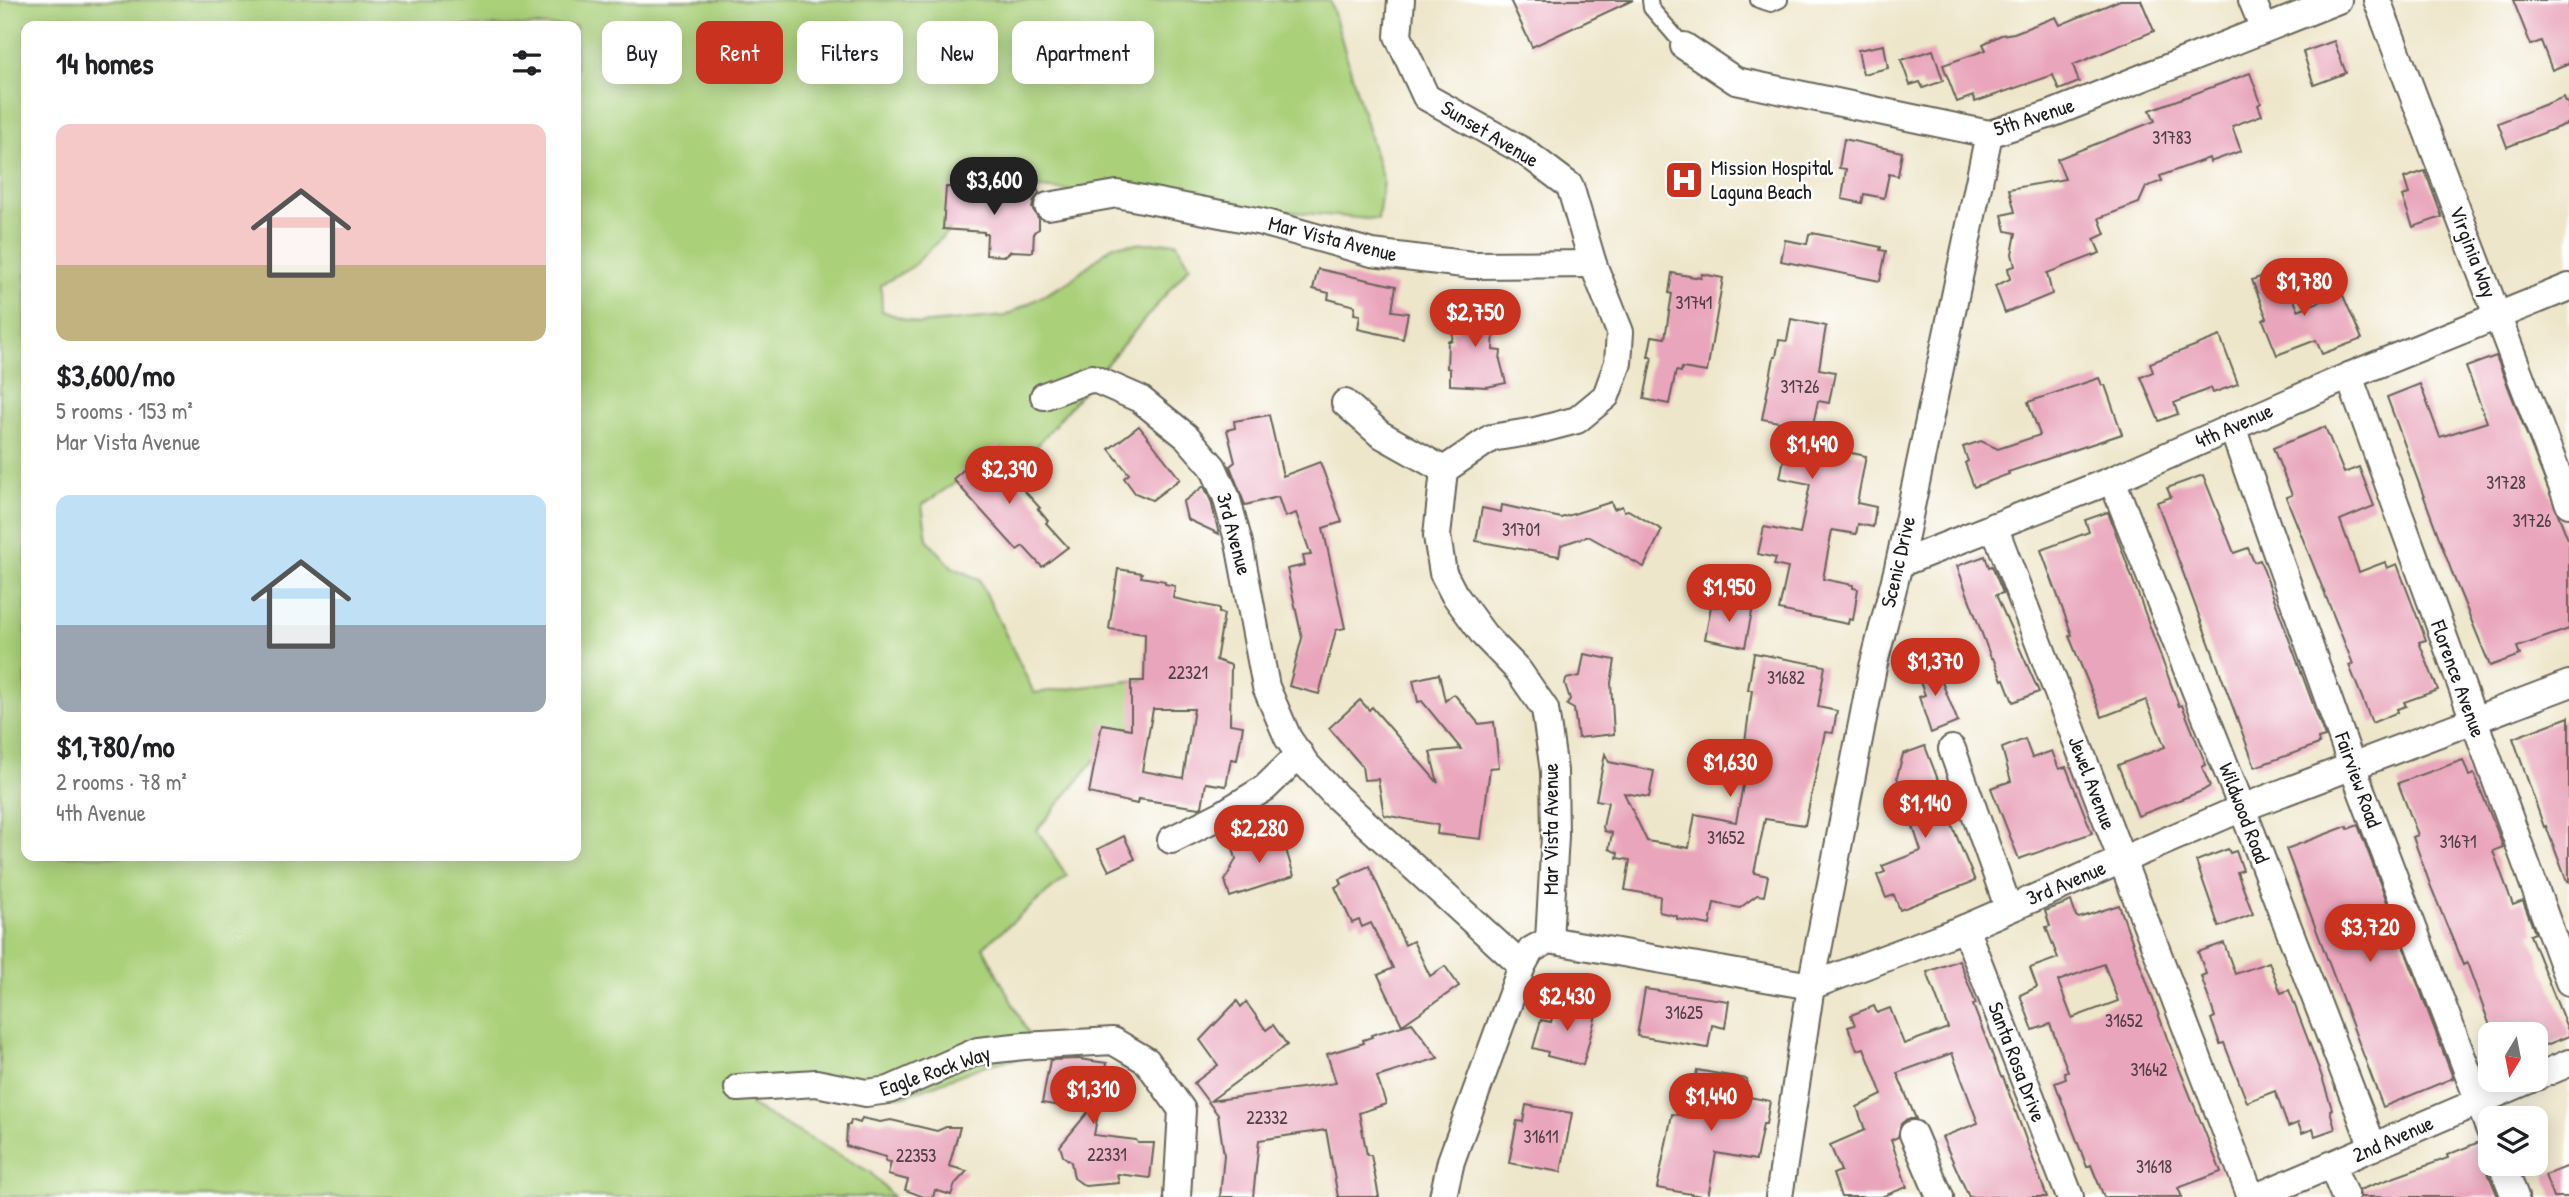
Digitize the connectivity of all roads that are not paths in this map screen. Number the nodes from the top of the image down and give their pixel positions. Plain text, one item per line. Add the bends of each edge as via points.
1 (1401, 0) edge
2 (1650, 0) edge
3 (1758, 0) edge
4 (1780, 0) edge
5 (2252, 0) edge
6 (2338, 0) edge
7 (2377, 0) edge
8 (2264, 29) junction
9 (1684, 46) joint
10 (1989, 134) junction
11 (1048, 206) dead end
12 (1593, 264) junction
13 (2569, 288) edge
14 (2497, 315) junction
15 (2349, 376) junction
16 (1044, 396) dead end
17 (1345, 403) dead end
18 (2232, 427) junction
19 (1444, 470) junction
20 (2112, 480) junction
21 (2569, 504) edge
22 (1994, 526) junction
23 (1899, 564) junction
24 (2569, 684) edge
25 (2472, 719) junction
26 (1952, 749) dead end
27 (1300, 754) junction
28 (2352, 766) junction
29 (2242, 808) junction
30 (1171, 840) dead end
31 (2120, 860) junction
32 (2008, 907) junction
33 (1965, 928) junction
34 (1549, 940) junction
35 (1522, 966) junction
36 (2569, 982) edge
37 (1811, 986) junction
38 (2569, 1063) edge
39 (2548, 1072) edge
40 (738, 1088) dead end
41 (2500, 1092) edge
42 (2479, 1101) junction
43 (2481, 1106) edge
44 (1913, 1134) dead end
45 (2373, 1147) junction
46 (2332, 1166) junction
47 (2507, 1176) edge
48 (1177, 1197) edge
49 (1443, 1197) edge
50 (1779, 1197) edge
51 (1940, 1197) edge
52 (2070, 1197) edge
53 (2253, 1197) edge
54 (2345, 1197) edge
55 (2515, 1197) edge

1 - 12 street, Sunset Avenue via 1398,36 1426,97 1525,152 1570,186
2 - 9 lane via 1651,8
3 - 4 lane via 1771,4
5 - 8 street
6 - 8 street, 5th Avenue
7 - 14 street, Virginia Way
8 - 10 street, 5th Avenue
9 - 10 street, 5th Avenue via 1736,81
10 - 23 street, Scenic Drive
11 - 12 street, Mar Vista Avenue via 1117,194 1262,222 1372,253 1472,265
12 - 19 street via 1620,332 1618,363 1606,396 1577,420 1491,438
13 - 14 street, 4th Avenue
14 - 15 street, 4th Avenue
14 - 21 street, Virginia Way
15 - 18 street, 4th Avenue
15 - 25 street, Florence Avenue
16 - 27 street, 3rd Avenue via 1092,378 1140,399 1187,437 1213,467 1239,543 1266,687
17 - 19 street via 1380,434
18 - 20 street, 4th Avenue
18 - 28 street, Fairview Road
19 - 34 street, Mar Vista Avenue via 1437,536 1444,573 1454,594 1545,709 1555,836
20 - 22 street, 4th Avenue
20 - 29 street, Wildwood Road
22 - 23 street, 4th Avenue
22 - 31 street, Jewel Avenue
23 - 37 street, Scenic Drive via 1873,667
24 - 25 street, 3rd Avenue
25 - 28 street, 3rd Avenue
25 - 36 street, Florence Avenue
26 - 32 street
27 - 30 street via 1265,788
27 - 35 street, 3rd Avenue via 1336,796
28 - 29 street, 3rd Avenue
28 - 42 street, Fairview Road
29 - 31 street, 3rd Avenue
29 - 45 street, Wildwood Road
31 - 32 street, 3rd Avenue
31 - 53 street, Jewel Avenue
32 - 33 street, 3rd Avenue
33 - 37 street, 3rd Avenue
33 - 52 street, Santa Rosa Drive
34 - 35 street via 1531,950
34 - 37 street
35 - 49 street via 1451,1161
37 - 50 street, Scenic Drive
38 - 39 street
40 - 48 street, Eagle Rock Way via 816,1083 866,1093 889,1090 978,1051 1113,1041 1147,1061 1182,1110
41 - 42 street, 2nd Avenue
42 - 43 street, Fairview Road
42 - 45 street, 2nd Avenue
44 - 51 street
45 - 46 street, 2nd Avenue
46 - 53 street, 2nd Avenue
46 - 54 street
47 - 55 street

